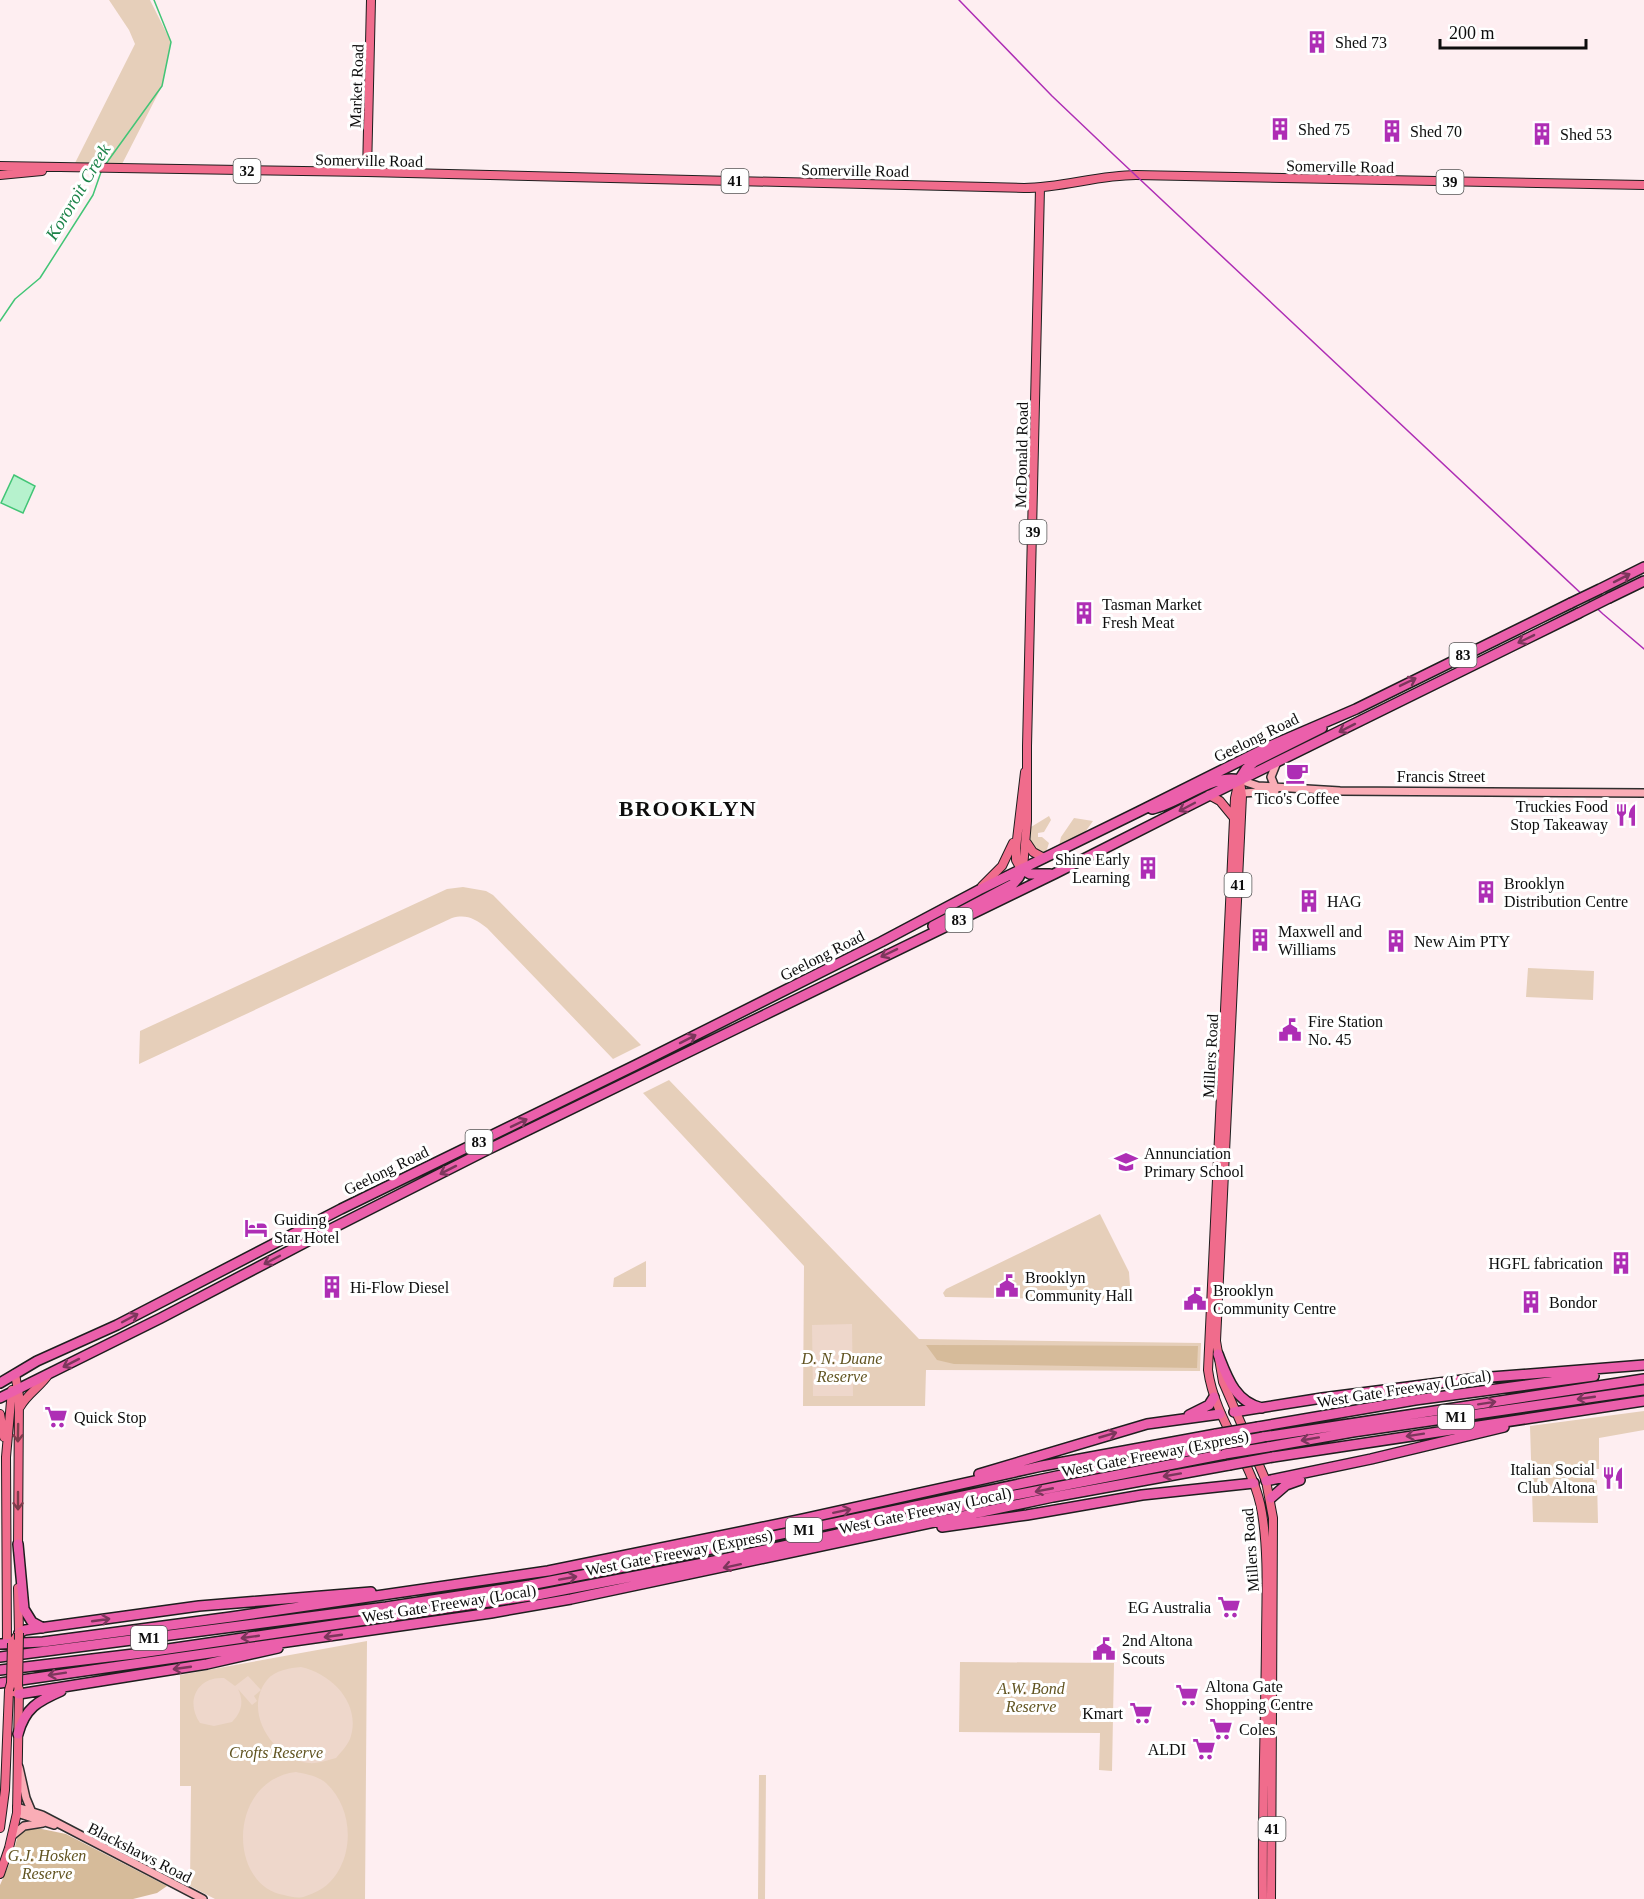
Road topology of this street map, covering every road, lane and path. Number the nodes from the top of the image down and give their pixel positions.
1 (371, 0) edge
2 (0, 166) edge
3 (64, 167) junction
4 (367, 172) junction
5 (0, 176) edge
6 (1644, 185) edge
7 (1040, 188) junction
8 (1644, 567) edge
9 (1644, 581) edge
10 (1356, 709) junction
11 (1027, 759) junction
12 (1277, 762) junction
13 (1240, 780) junction
14 (1275, 787) junction
15 (1287, 789) junction
16 (1242, 793) junction
17 (1644, 793) edge
18 (1209, 795) junction
19 (1138, 812) junction
20 (1018, 820) junction
21 (1027, 820) junction
22 (1238, 820) junction
23 (1016, 836) junction
24 (1026, 839) junction
25 (1044, 858) junction
26 (1022, 869) junction
27 (1056, 873) junction
28 (979, 890) junction
29 (916, 940) junction
30 (856, 954) junction
31 (863, 966) junction
32 (338, 1211) junction
33 (345, 1222) junction
34 (1218, 1354) junction
35 (1644, 1366) edge
36 (15, 1374) junction
37 (48, 1375) junction
38 (1644, 1379) edge
39 (0, 1383) edge
40 (1644, 1390) edge
41 (15, 1391) junction
42 (1214, 1397) junction
43 (0, 1398) edge
44 (1644, 1401) edge
45 (19, 1409) junction
46 (1264, 1409) junction
47 (1234, 1412) junction
48 (0, 1414) edge
49 (1220, 1414) junction
50 (1556, 1414) junction
51 (1181, 1419) junction
52 (1266, 1442) junction
53 (6, 1457) junction
54 (18, 1457) junction
55 (1371, 1459) junction
56 (1266, 1481) junction
57 (1254, 1483) junction
58 (912, 1495) junction
59 (1270, 1498) junction
60 (6, 1544) junction
61 (18, 1544) junction
62 (789, 1554) junction
63 (516, 1576) junction
64 (43, 1628) junction
65 (1270, 1628) junction
66 (19, 1633) junction
67 (312, 1639) junction
68 (5, 1645) edge
69 (0, 1657) edge
70 (0, 1672) edge
71 (89, 1682) junction
72 (0, 1683) edge
73 (9, 1690) junction
74 (19, 1690) junction
75 (18, 1734) junction
76 (18, 1765) junction
77 (4, 1806) junction
78 (17, 1810) junction
79 (31, 1810) junction
80 (45, 1822) junction
81 (0, 1828) edge
82 (66, 1828) junction
83 (13, 1834) junction
84 (0, 1874) edge
85 (203, 1899) edge
86 (1263, 1899) edge
87 (1271, 1899) edge

1 - 4 main road, Market Road
2 - 3 main road, Somerville Road / 32
3 - 4 main road, Somerville Road / 32
3 - 5 main road, Somerville Road / 32
4 - 7 main road, Somerville Road / 41
6 - 7 main road, Somerville Road / 39
7 - 11 main road, McDonald Road / 39
10 -> 8 highway, Geelong Road / 83, bridge
9 -> 12 highway, Geelong Road / 83, bridge
10 - 13 highway
10 - 19 highway, Geelong Road / 83
11 - 20 main road, McDonald Road / 39
11 - 21 main road, McDonald Road / 39
12 - 13 highway, Geelong Road / 83
12 - 14 main road
13 - 14 main road
13 - 16 main road, Millers Road / 41
13 - 18 highway, Geelong Road / 83
13 - 19 highway
13 - 22 main road, Millers Road
14 - 15 main road
15 - 16 main road
15 - 17 main road, Francis Street
16 - 22 main road, Millers Road / 41
18 - 22 main road
18 -> 27 highway, Geelong Road
19 - 25 highway, Geelong Road
20 - 21 main road
20 - 23 main road, McDonald Road / 39
21 - 24 main road, McDonald Road / 39
22 - 34 main road, Millers Road / 41
22 - 42 main road, Millers Road / 41
23 - 26 main road, McDonald Road / 39
23 - 28 main road, 39
24 - 25 main road
24 - 26 main road, McDonald Road / 39
25 - 26 highway, Geelong Road / 83
26 - 27 highway
26 - 28 highway, Geelong Road / 83
26 - 29 highway
27 - 29 highway, Geelong Road / 83
28 - 30 highway, Geelong Road / 83
29 -> 31 highway, Geelong Road / 83
30 - 31 highway
32 -> 30 highway, Geelong Road / 83
31 -> 33 highway, Geelong Road / 83
32 - 33 highway
36 -> 32 highway, Geelong Road / 83
33 -> 37 highway, Geelong Road / 83
34 - 46 highway
34 - 47 main road, Millers Road / 41
35 - 46 highway
35 - 58 highway, West Gate Freeway (Local) / M1, bridge
36 - 39 highway, 83
36 - 41 main road
37 - 41 highway, Geelong Road / 83
37 - 45 main road
52 -> 38 highway, West Gate Freeway (Express) / M1
40 -> 52 highway, West Gate Freeway (Express) / M1
41 - 43 highway, 83
41 - 45 main road
41 - 53 main road
42 - 49 main road, Millers Road / 41
42 - 51 highway
44 - 50 highway, West Gate Freeway (Local) / M1
45 -> 54 main road
46 - 47 highway
47 - 49 main road
47 - 56 main road, Millers Road / 41
48 - 53 main road
49 - 51 highway
49 - 57 main road, Millers Road / 41
50 - 55 highway
50 -> 62 highway, West Gate Freeway (Local) / M1, bridge
58 -> 51 highway
69 -> 52 highway, West Gate Freeway (Express) / M1, bridge
52 -> 70 highway, West Gate Freeway (Express) / M1, bridge
53 - 54 main road
53 - 60 main road
54 -> 61 main road
55 - 56 highway
55 - 59 highway
56 - 57 main road
56 - 59 main road, Millers Road / 41
57 - 62 highway
57 - 65 main road, Millers Road / 41
63 -> 58 highway, West Gate Freeway (Local) / M1
59 - 65 main road, Millers Road / 41
60 - 61 main road
60 - 68 main road
61 - 64 highway
61 - 66 main road
62 -> 67 highway, West Gate Freeway (Local) / M1
64 -> 63 highway
63 - 68 highway, West Gate Freeway (Local) / M1
64 - 66 highway
65 - 86 main road, Millers Road / 41
65 - 87 main road, Millers Road / 41
66 - 68 main road
66 - 74 main road, bridge
67 -> 71 highway
67 -> 72 highway, West Gate Freeway (Local) / M1
68 - 73 main road, bridge
71 - 74 highway
71 - 75 highway
73 - 74 main road
73 - 77 main road
74 - 75 main road
75 - 76 main road
76 - 78 main road
76 - 79 main road
77 - 78 main road
77 - 81 main road
78 - 79 main road, Blackshaws Road
78 - 80 main road, Blackshaws Road
78 - 83 main road
79 - 82 main road, Blackshaws Road
80 - 82 main road, Blackshaws Road
80 - 83 main road
82 - 85 main road, Blackshaws Road
83 - 84 main road

